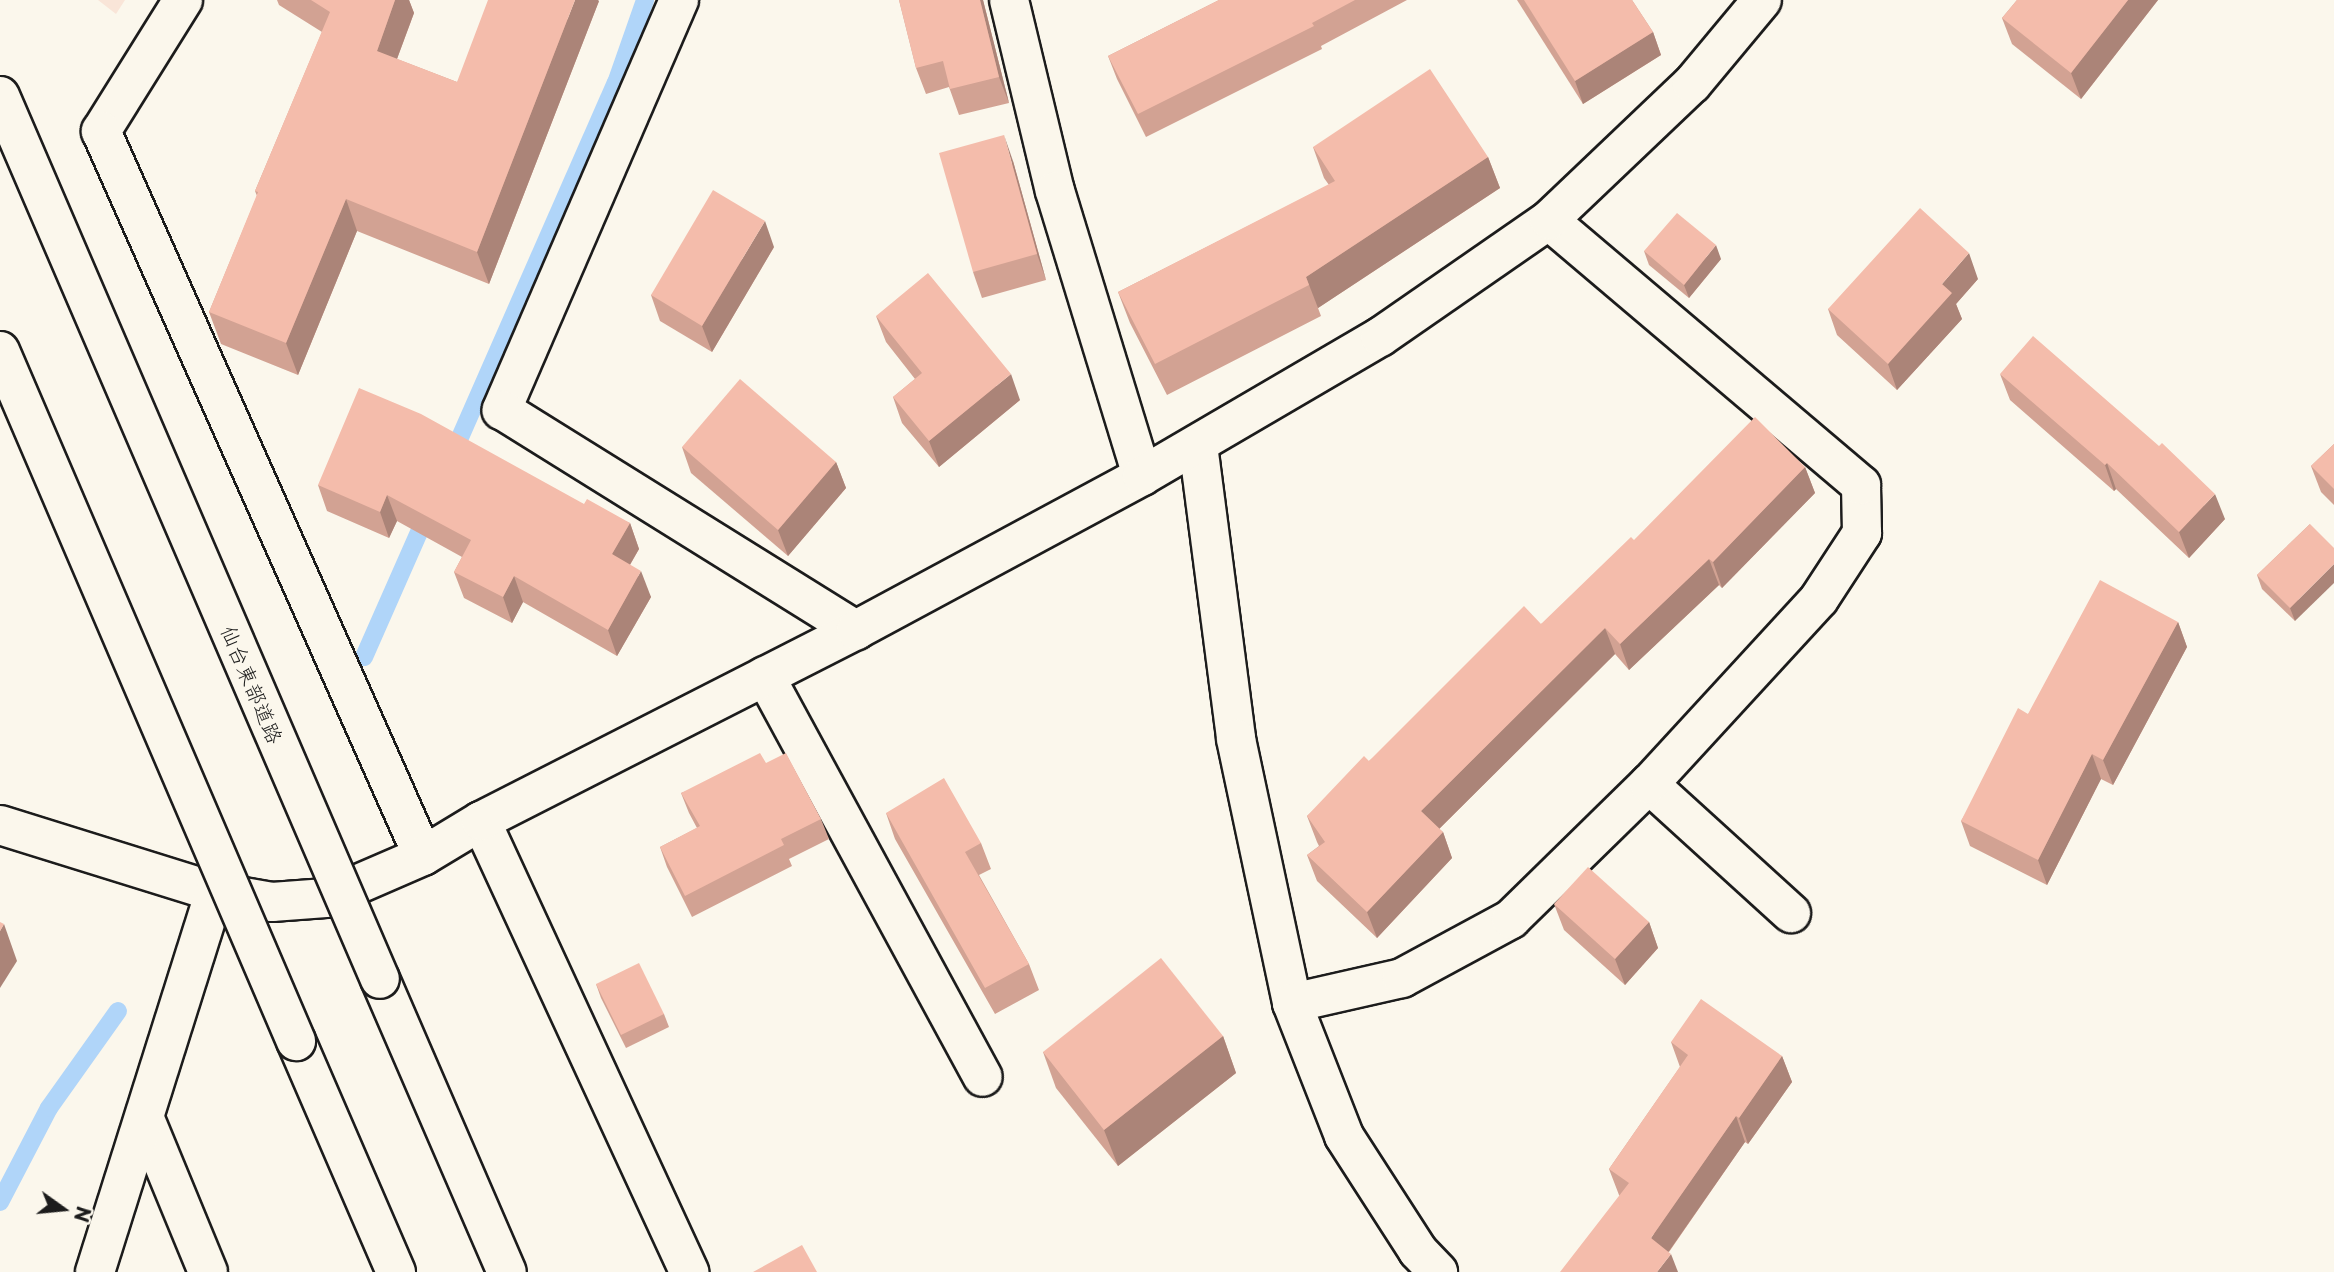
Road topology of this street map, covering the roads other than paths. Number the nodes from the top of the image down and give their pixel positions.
1 (183, 0) edge
2 (679, 0) edge
3 (1009, 0) edge
4 (1762, 0) edge
5 (0, 96) edge
6 (1549, 220) junction
7 (0, 351) edge
8 (1198, 445) junction
9 (1142, 476) junction
10 (856, 630) junction
11 (765, 676) junction
12 (1649, 784) junction
13 (481, 821) junction
14 (0, 825) edge
15 (423, 856) junction
16 (215, 892) junction
17 (1791, 913) dead end
18 (1292, 1003) junction
19 (983, 1077) dead end
20 (145, 1119) junction
21 (95, 1272) edge
22 (208, 1272) edge
23 (396, 1272) edge
24 (507, 1272) edge
25 (690, 1272) edge
26 (1438, 1272) edge

1 - 15 main road
2 - 10 main road
3 - 9 main road
4 - 6 main road
5 - 24 main road, 仙台東部道路, bridge
6 - 8 main road
6 - 12 main road
7 - 23 main road, bridge
8 - 9 main road
8 - 18 main road
9 - 10 main road
10 - 11 main road
11 - 13 main road
11 - 19 main road
12 - 17 main road
12 - 18 main road
13 - 15 main road
13 - 25 main road
14 - 16 main road
15 - 16 main road
16 - 20 main road
18 - 26 main road
20 - 21 main road
20 - 22 main road

